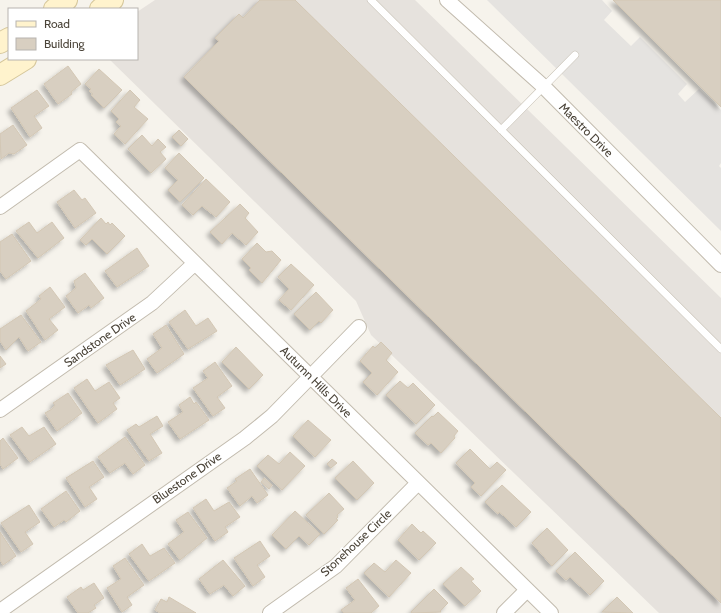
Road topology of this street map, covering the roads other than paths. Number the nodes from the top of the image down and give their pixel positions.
1 (67, 0) edge
2 (112, 0) edge
3 (371, 0) edge
4 (447, 0) edge
5 (55, 8) edge
6 (101, 8) edge
7 (575, 55) dead end
8 (24, 60) edge
9 (0, 75) edge
10 (543, 86) junction
11 (502, 130) junction
12 (0, 207) edge
13 (195, 263) junction
14 (721, 265) edge
15 (359, 327) dead end
16 (721, 349) edge
17 (311, 377) junction
18 (0, 410) edge
19 (418, 483) junction
20 (527, 590) junction
21 (0, 611) edge
22 (270, 613) edge
23 (504, 613) edge
24 (551, 613) edge

1 - 5 main road
2 - 6 main road
3 - 11 lane
4 - 10 street, Maestro Drive
7 - 10 lane
8 - 9 main road
10 - 11 lane
10 - 14 street, Maestro Drive
11 - 16 lane
12 - 13 street, Autumn Hills Drive
13 - 17 street, Autumn Hills Drive
13 - 18 street, Sandstone Drive
15 - 17 street, Bluestone Drive
17 - 19 street, Autumn Hills Drive
17 - 21 street, Bluestone Drive
19 - 20 street, Autumn Hills Drive
19 - 22 street, Stonehouse Circle
20 - 23 street
20 - 24 street, Autumn Hills Drive

